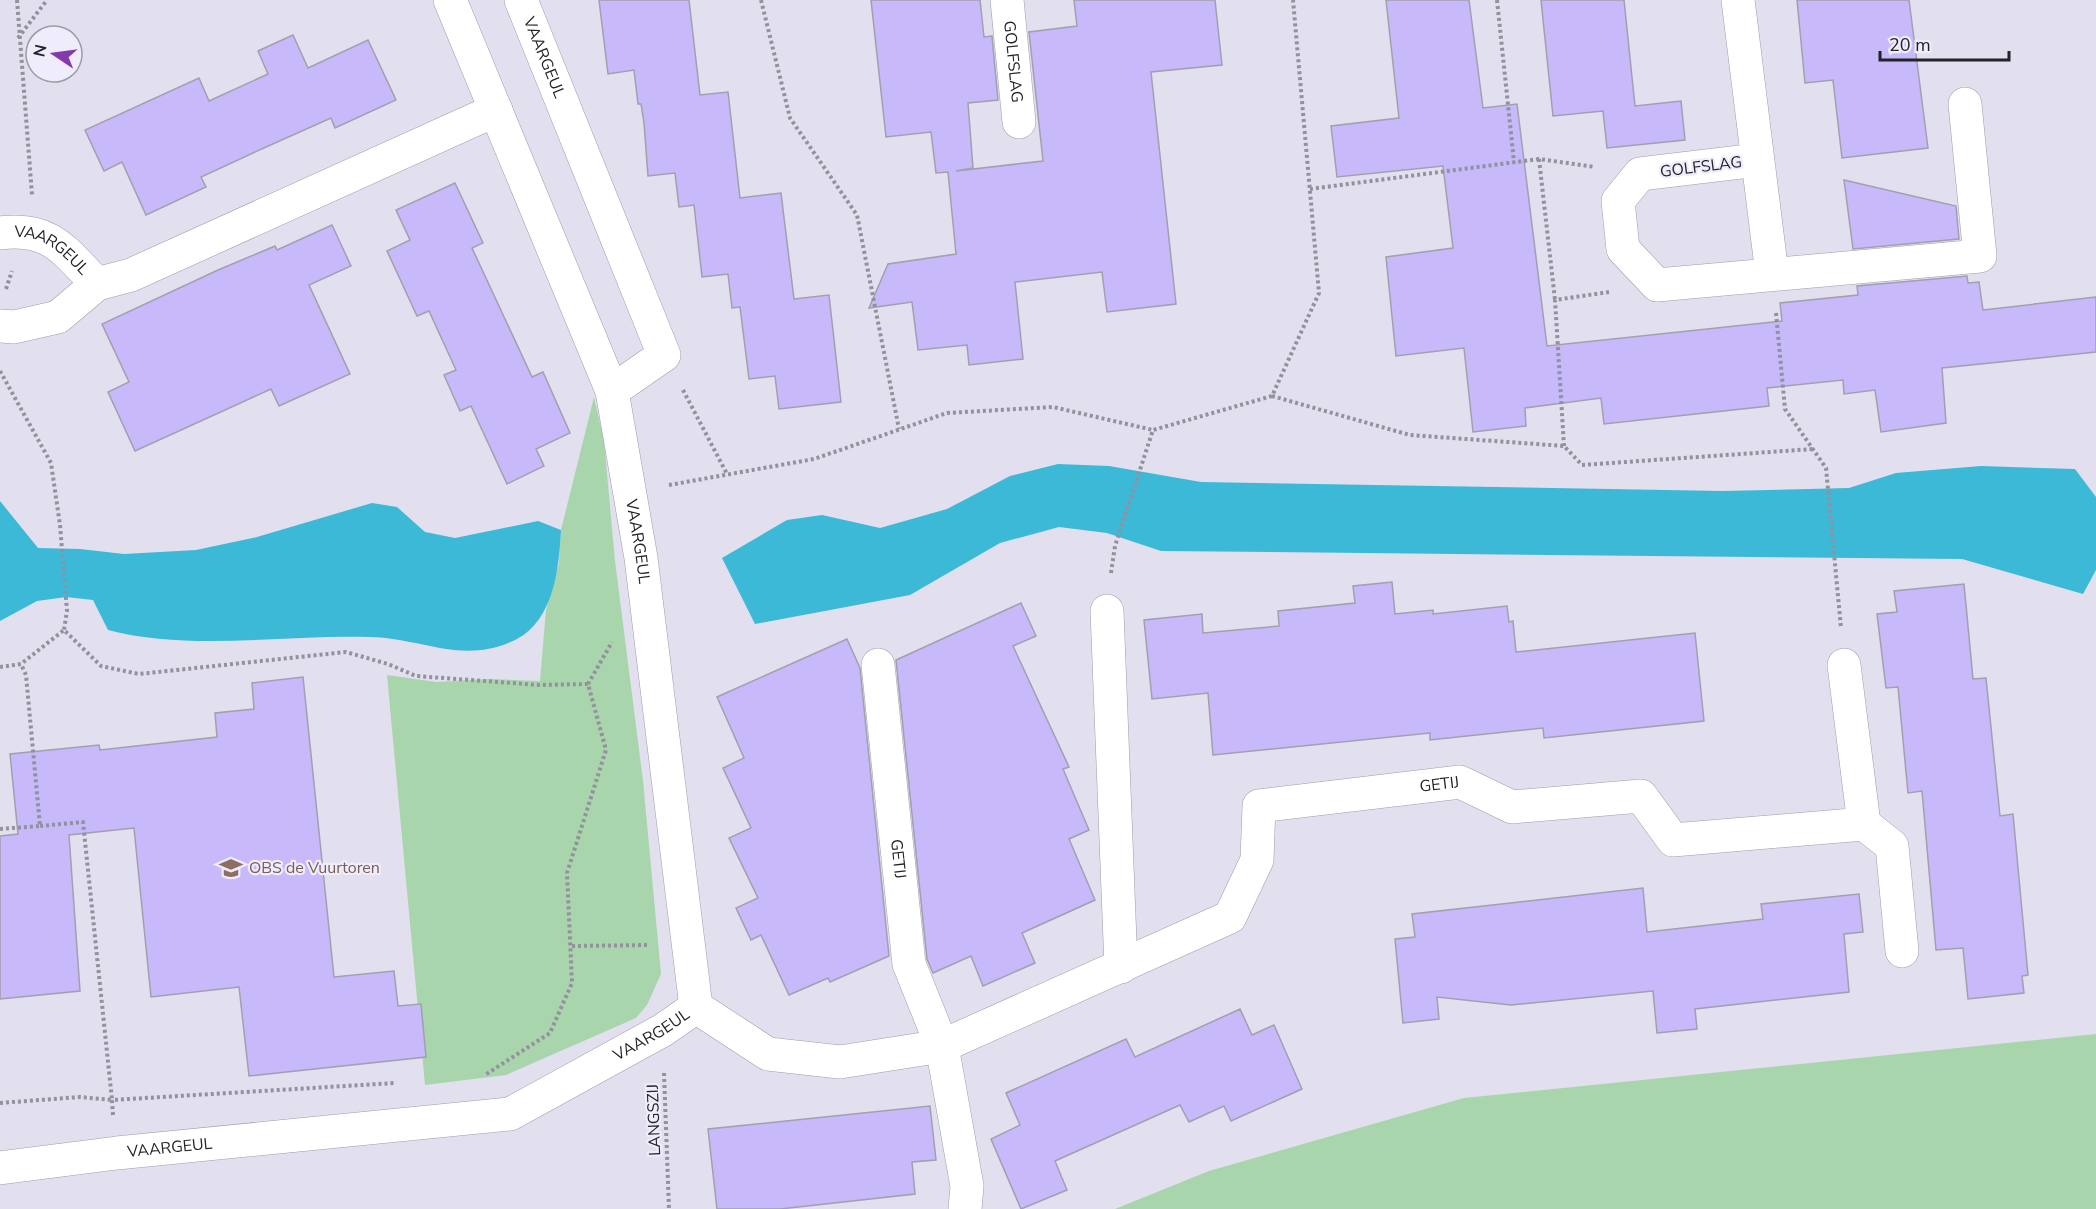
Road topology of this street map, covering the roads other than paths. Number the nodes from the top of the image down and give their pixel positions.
1 (450, 0) edge
2 (521, 0) edge
3 (1006, 0) edge
4 (1738, 0) edge
5 (1965, 104) dead end
6 (496, 110) junction
7 (1019, 122) dead end
8 (1757, 160) junction
9 (0, 233) edge
10 (1772, 274) junction
11 (97, 284) junction
12 (1, 326) edge
13 (612, 391) junction
14 (1107, 611) dead end
15 (1844, 664) road end
16 (878, 665) dead end
17 (1864, 824) junction
18 (1902, 951) dead end
19 (1121, 967) junction
20 (696, 1007) junction
21 (942, 1046) junction
22 (0, 1168) edge
23 (964, 1209) edge

1 - 6 street, VAARGEUL
2 - 13 street, VAARGEUL
3 - 7 street, GOLFSLAG
4 - 8 street, GOLFSLAG
5 - 10 street
6 - 11 street, VAARGEUL
6 - 13 street, VAARGEUL
8 - 10 street, GOLFSLAG
8 - 10 street, GOLFSLAG
9 - 11 street, VAARGEUL
11 - 12 street, VAARGEUL
13 - 20 street, VAARGEUL
14 - 19 street
15 - 17 street
16 - 21 street, GETIJ
17 - 18 street
17 - 19 street, GETIJ
19 - 21 street, GETIJ
20 - 21 street, GETIJ
20 - 22 street, VAARGEUL
21 - 23 street, GETIJ

